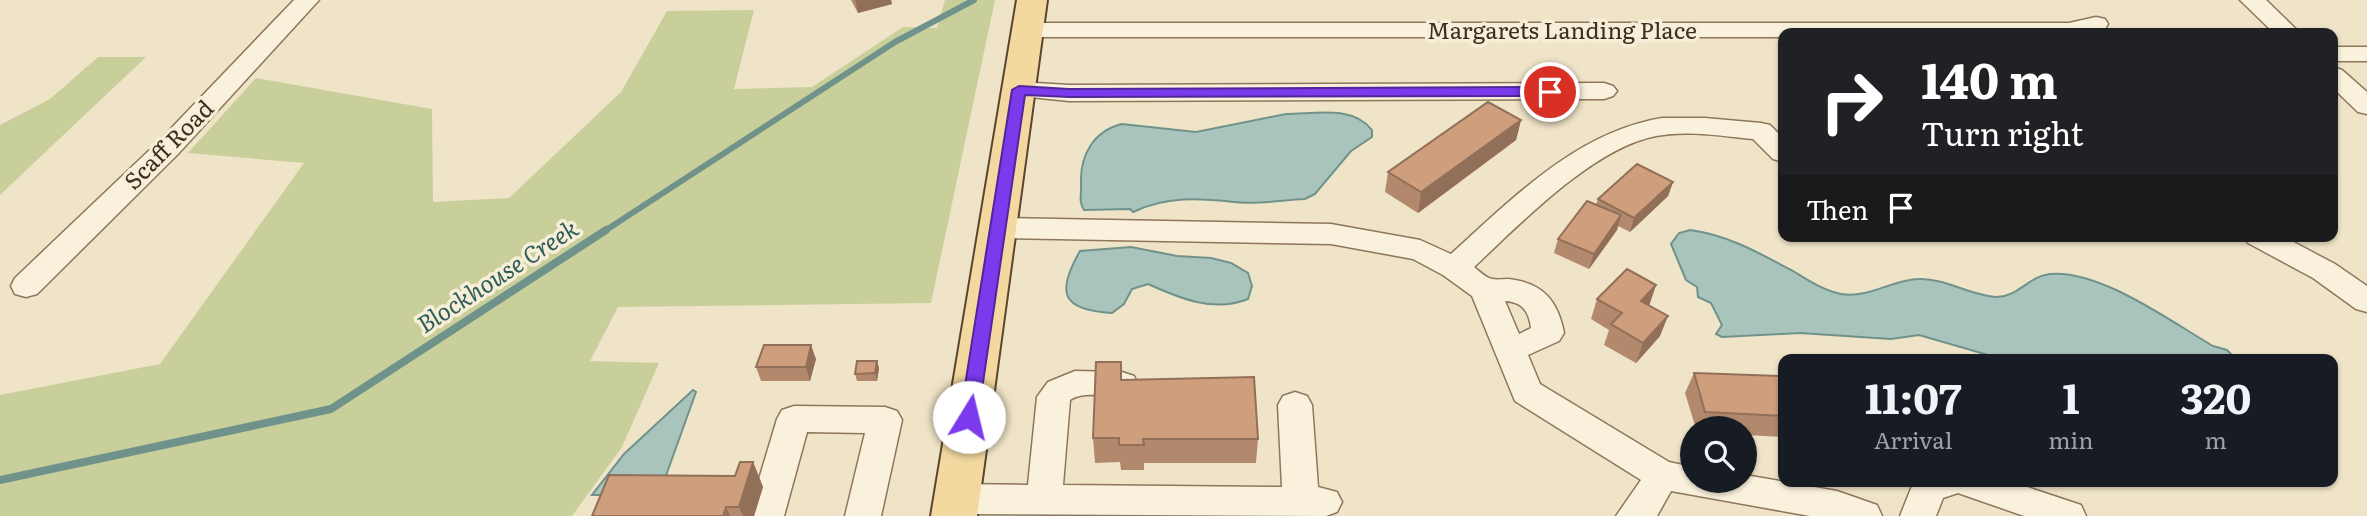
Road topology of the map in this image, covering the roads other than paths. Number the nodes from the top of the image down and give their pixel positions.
1 (307, 0) edge
2 (2252, 0) edge
3 (1030, 15) edge
4 (2096, 24) dead end
5 (1930, 28) edge
6 (2078, 28) edge
7 (2283, 28) edge
8 (2338, 54) edge
9 (2367, 54) edge
10 (2338, 80) edge
11 (1019, 90) junction
12 (1604, 91) dead end
13 (2367, 106) edge
14 (1772, 131) edge
15 (998, 228) junction
16 (2269, 242) edge
17 (1454, 268) junction
18 (26, 286) dead end
19 (1485, 290) junction
20 (2367, 301) edge
21 (1509, 348) junction
22 (1122, 385) edge
23 (1295, 405) dead end
24 (1680, 478) edge
25 (1680, 480) edge
26 (1929, 487) edge
27 (1983, 487) edge
28 (1757, 492) edge
29 (1044, 499) junction
30 (955, 507) edge
31 (766, 516) edge
32 (863, 516) edge
33 (1634, 516) edge
34 (1864, 516) edge
35 (1918, 516) edge
36 (2068, 516) edge

1 - 18 street, Scaff Road
2 - 7 street
3 - 5 street, Margarets Landing Place
3 - 11 main road
4 - 6 street, Margarets Landing Place
8 - 9 street
10 - 13 street
11 - 12 street
11 - 15 main road
14 - 17 street
15 - 17 street
15 - 30 main road
16 - 20 street
17 - 19 street
19 - 21 street
19 - 21 street
21 - 24 street
22 - 29 street
23 - 29 street
25 - 33 street
26 - 35 street
27 - 36 street
28 - 34 street
29 - 30 street
31 - 32 street

